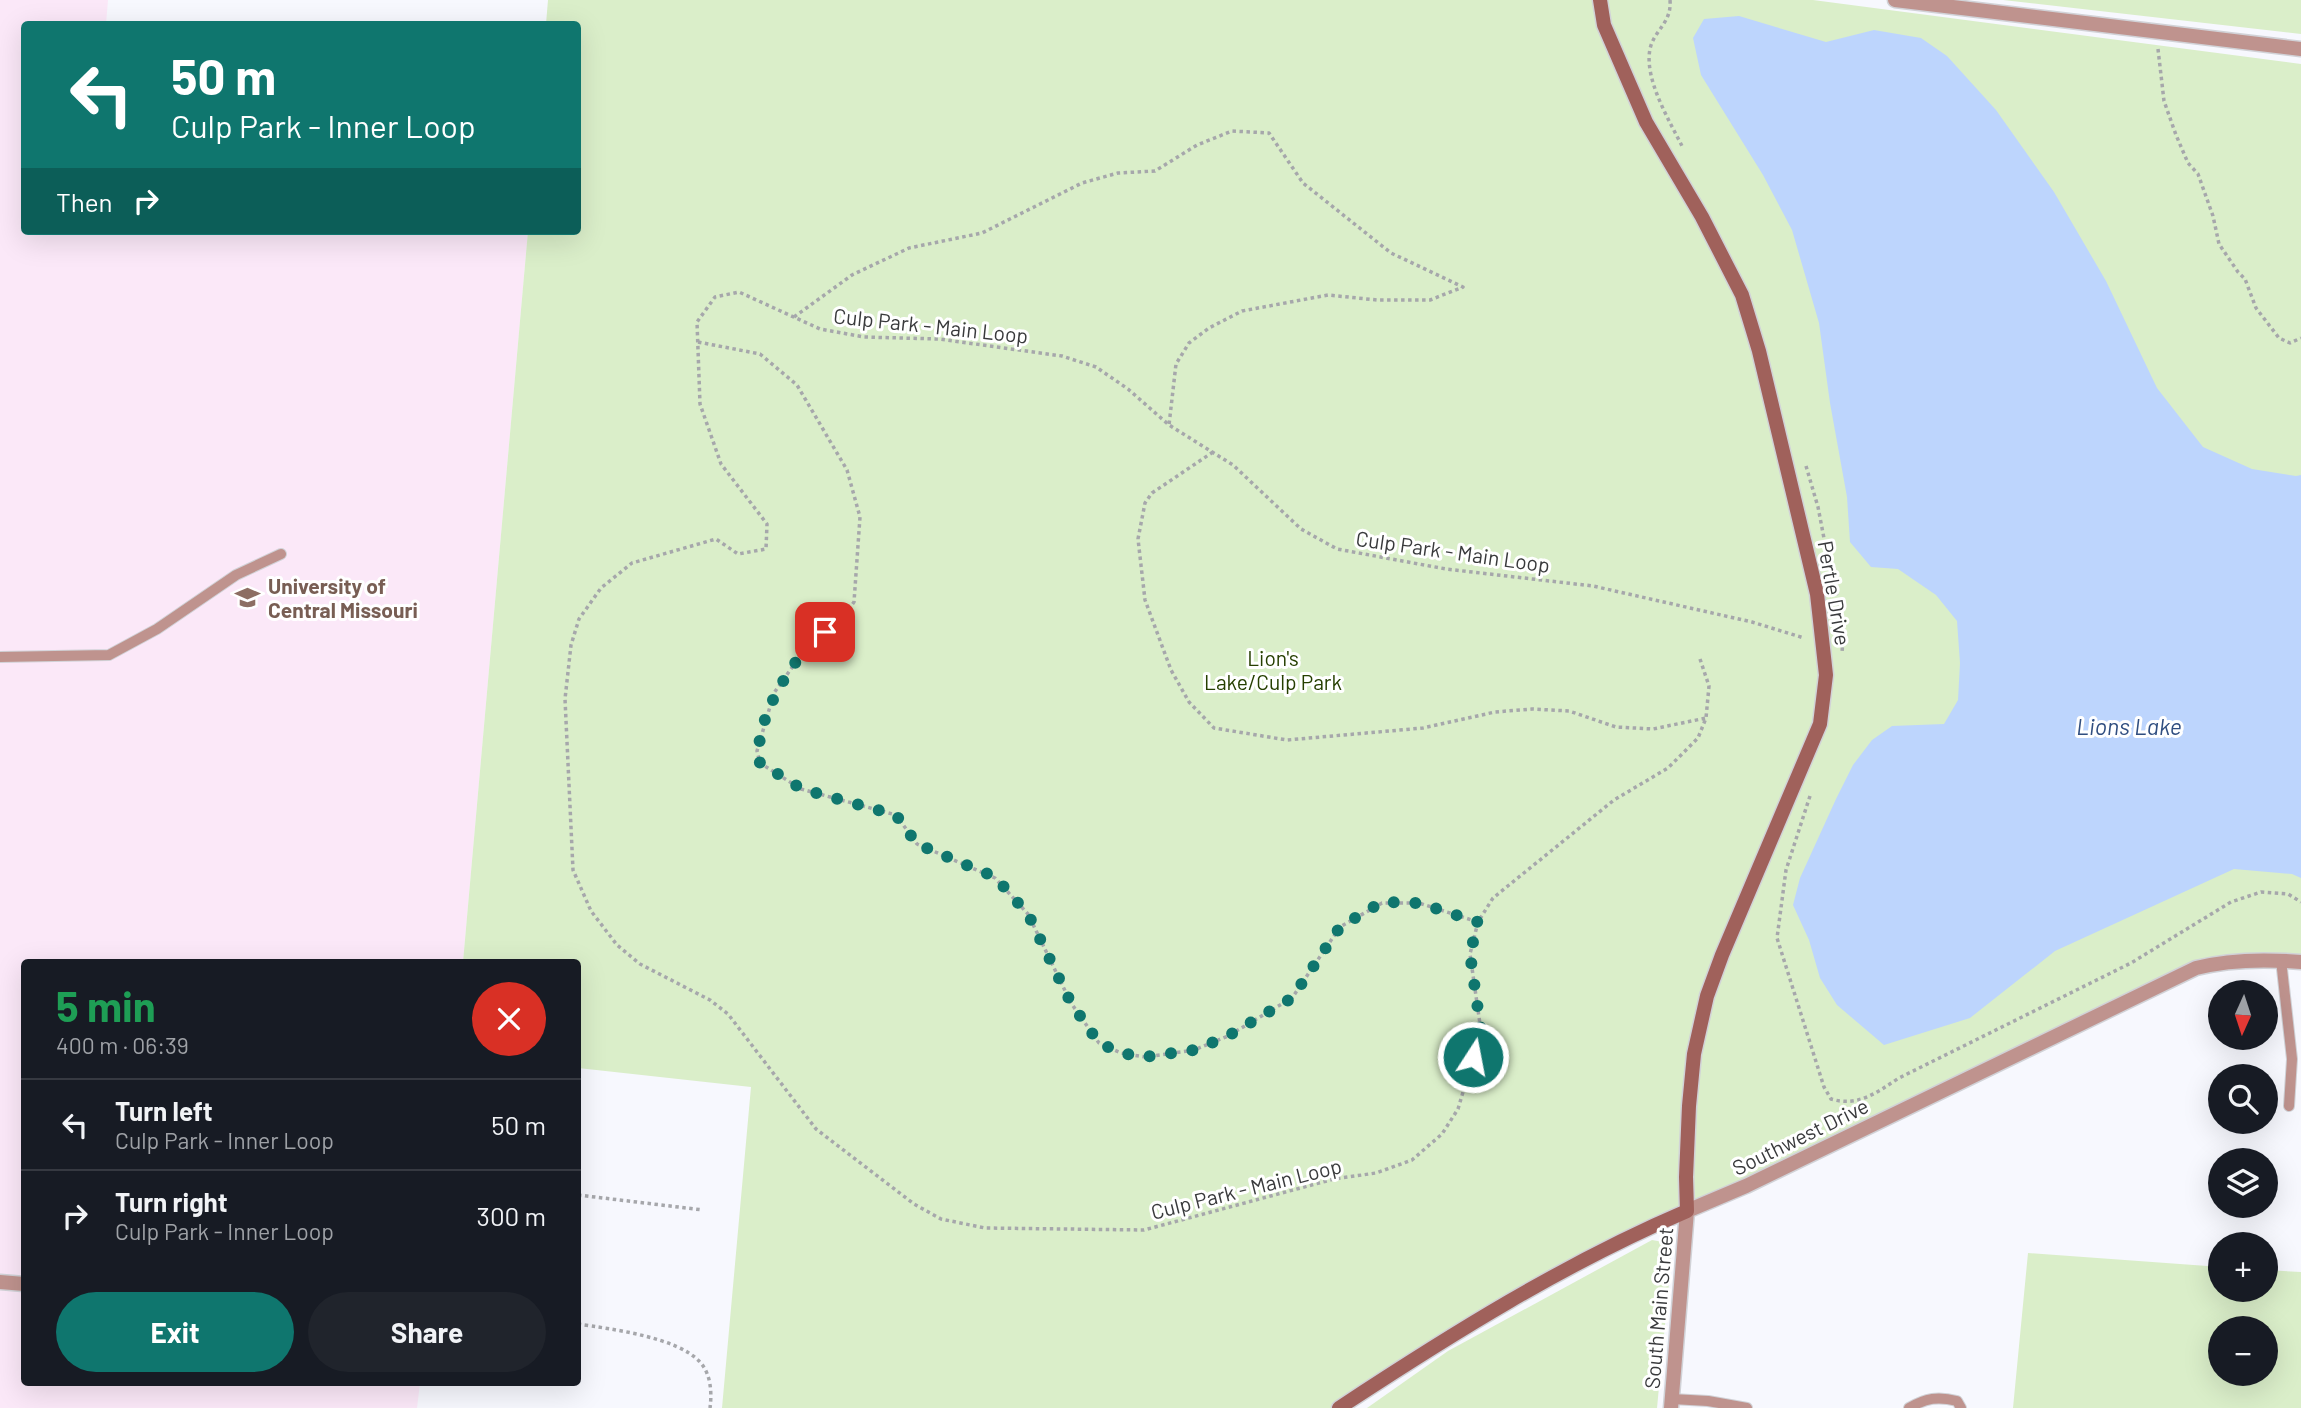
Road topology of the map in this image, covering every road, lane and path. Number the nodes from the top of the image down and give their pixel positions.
1 (1601, 0) edge
2 (1895, 0) edge
3 (2156, 32) junction
4 (2301, 48) edge
5 (794, 317) junction
6 (2301, 338) edge
7 (698, 342) junction
8 (1169, 425) junction
9 (1213, 452) junction
10 (281, 554) dead end
11 (1823, 643) junction
12 (0, 657) edge
13 (1700, 659) dead end
14 (1706, 718) junction
15 (1812, 788) dead end
16 (2301, 902) edge
17 (1478, 922) junction
18 (2281, 960) junction
19 (2301, 962) edge
20 (2289, 1106) dead end
21 (581, 1195) edge
22 (703, 1210) dead end
23 (1687, 1210) junction
24 (0, 1282) edge
25 (21, 1284) edge
26 (581, 1325) edge
27 (1671, 1403) edge
28 (710, 1408) edge
29 (1339, 1408) edge
30 (1747, 1408) edge
31 (1909, 1408) edge
32 (1961, 1408) edge

1 - 11 street, Pertle Drive
2 - 3 street
3 - 4 street
3 - 6 path
5 - 7 path, Culp Park - Main Loop
5 - 8 path, Culp Park - Main Loop
5 - 8 path
7 - 17 path
7 - 17 path, Culp Park - Main Loop
8 - 9 path, Culp Park - Main Loop
9 - 11 path, Culp Park - Main Loop
9 - 14 path
10 - 12 lane
11 - 23 street, Pertle Drive
13 - 14 path, Culp Park - Main Loop
14 - 17 path, Culp Park - Main Loop
15 - 16 path
18 - 19 street, Southwest Drive
18 - 20 lane
18 - 23 street, Southwest Drive
21 - 22 path
23 - 27 street, South Main Street
23 - 29 street, Southwest Drive
24 - 25 street
26 - 28 path
27 - 30 lane
31 - 32 lane

